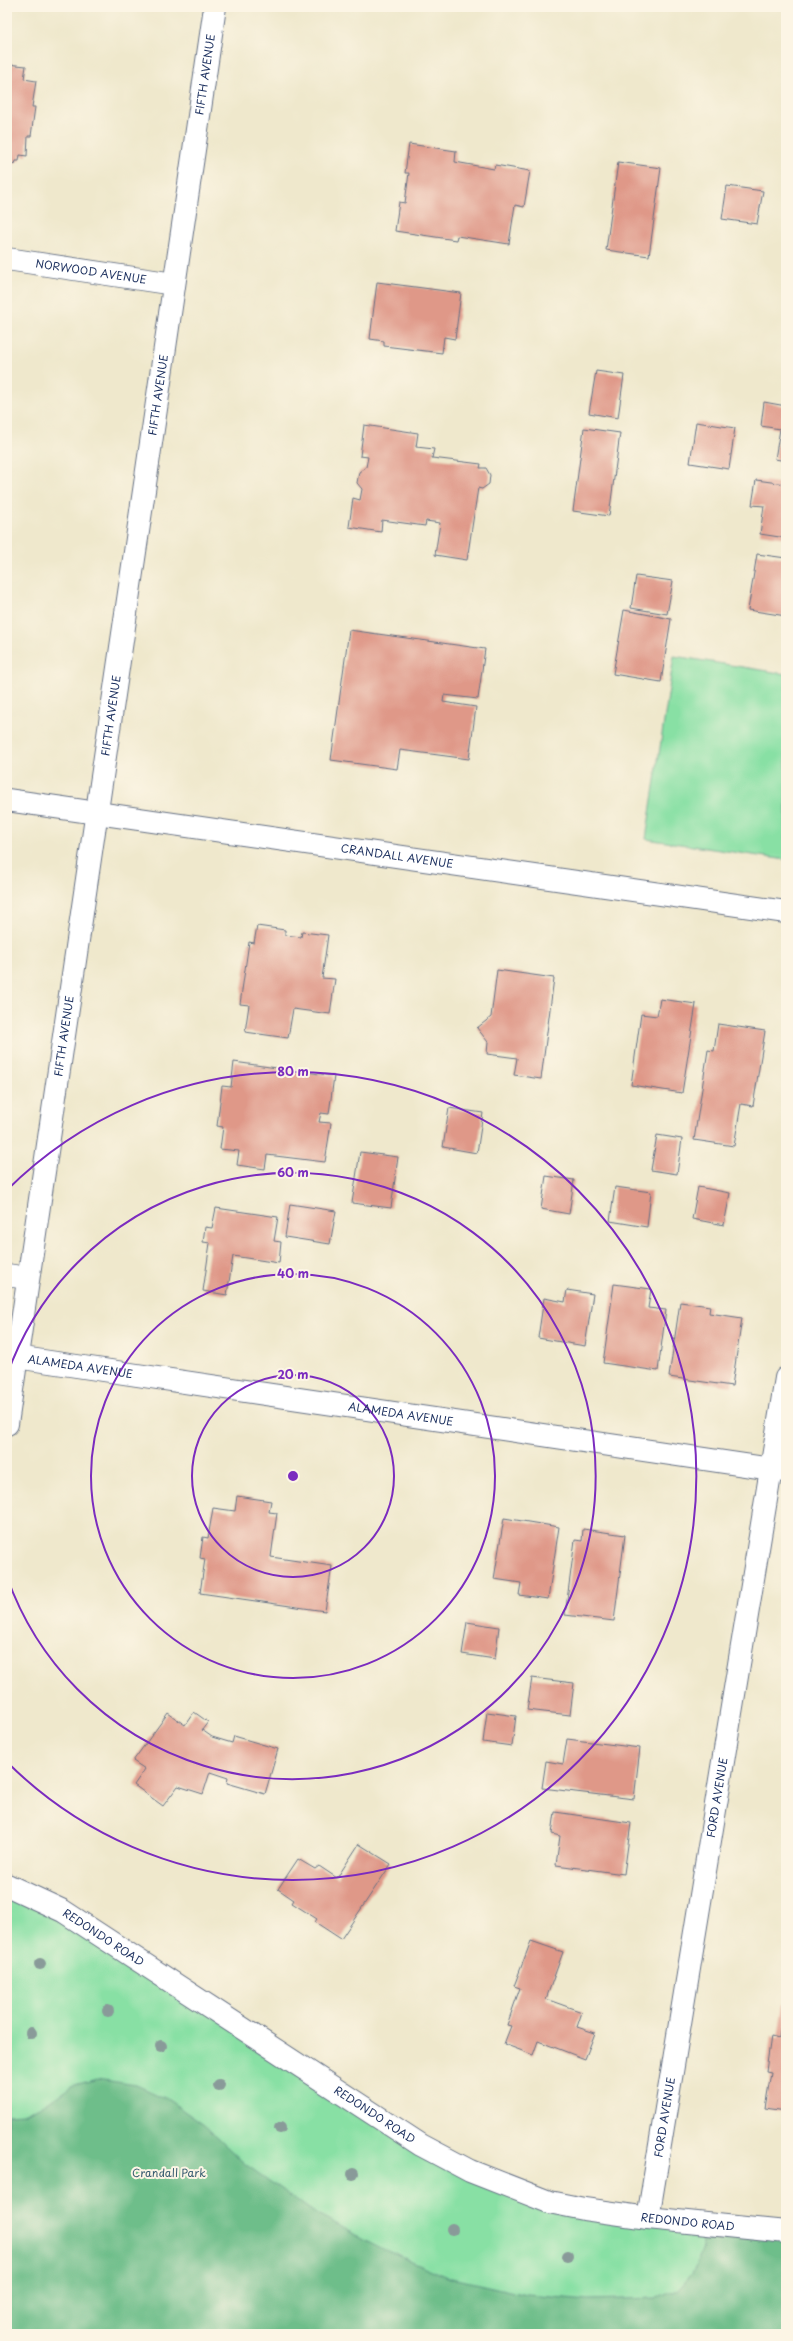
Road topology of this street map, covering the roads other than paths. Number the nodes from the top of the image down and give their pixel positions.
1 (215, 7) edge
2 (7, 259) edge
3 (174, 284) junction
4 (7, 800) edge
5 (98, 813) junction
6 (786, 912) edge
7 (17, 1277) edge
8 (16, 1356) junction
9 (786, 1378) edge
10 (7, 1424) edge
11 (778, 1470) edge
12 (7, 1885) edge
13 (648, 2218) junction
14 (786, 2232) edge

1 - 3 street, FIFTH AVENUE
2 - 3 street, NORWOOD AVENUE
3 - 5 street, FIFTH AVENUE
4 - 5 street, CRANDALL AVENUE
5 - 6 street, CRANDALL AVENUE
5 - 7 street, FIFTH AVENUE
7 - 8 street, FIFTH AVENUE
8 - 10 street, FIFTH AVENUE
8 - 11 street, ALAMEDA AVENUE
9 - 11 street, FORD AVENUE
11 - 13 street, FORD AVENUE
12 - 13 street, REDONDO ROAD
13 - 14 street, REDONDO ROAD

